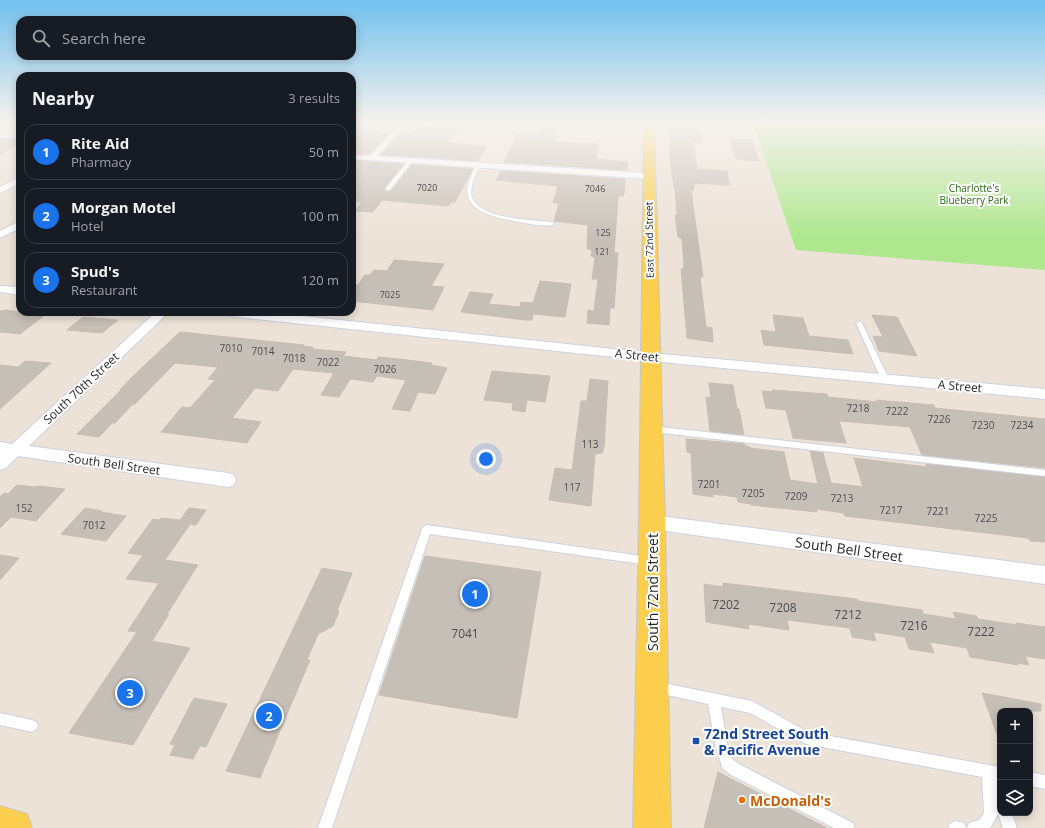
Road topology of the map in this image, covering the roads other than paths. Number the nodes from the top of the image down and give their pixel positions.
1 (411, 161) edge
2 (422, 162) edge
3 (648, 162) edge
4 (479, 165) junction
5 (648, 176) junction
6 (16, 182) edge
7 (388, 189) dead end
8 (0, 190) edge
9 (552, 224) dead end
10 (16, 226) edge
11 (0, 235) edge
12 (0, 289) edge
13 (16, 291) edge
14 (158, 316) edge
15 (267, 316) edge
16 (859, 323) dead end
17 (651, 356) junction
18 (885, 379) junction
19 (1045, 394) edge
20 (652, 429) junction
21 (8, 449) edge
22 (0, 464) edge
23 (1045, 473) edge
24 (228, 480) dead end
25 (652, 522) junction
26 (652, 562) junction
27 (1045, 575) edge
28 (652, 687) junction
29 (713, 699) junction
30 (0, 719) edge
31 (32, 726) dead end
32 (994, 773) edge
33 (1033, 780) edge
34 (1045, 782) edge
35 (997, 786) edge
36 (1007, 816) edge
37 (0, 825) edge
38 (13, 828) edge
39 (325, 828) edge
40 (652, 828) edge
41 (848, 828) edge
42 (955, 828) edge
43 (959, 828) edge
44 (974, 828) edge
45 (1010, 828) edge

1 - 7 lane
2 - 4 street
3 - 5 main road, East 72nd Street
4 - 5 street
4 - 9 lane
5 - 17 main road, East 72nd Street
6 - 8 street
10 - 11 street
12 - 13 street
14 - 21 street, South 70th Street
15 - 17 street, A Street
16 - 18 lane
17 - 18 street, A Street
17 - 20 main road, South 72nd Street
18 - 19 street, A Street
20 - 23 lane
20 - 25 main road, South 72nd Street
21 - 22 street, South 70th Street
21 - 24 street, South Bell Street
25 - 26 main road, South 72nd Street
25 - 27 street, South Bell Street
26 - 28 main road, South 72nd Street
26 - 39 lane
28 - 29 lane
28 - 40 main road, South 72nd Street
29 - 32 lane
29 - 41 lane
30 - 31 lane
32 - 35 lane
32 - 44 lane
33 - 34 lane
36 - 45 lane
37 - 38 main road
42 - 43 lane

